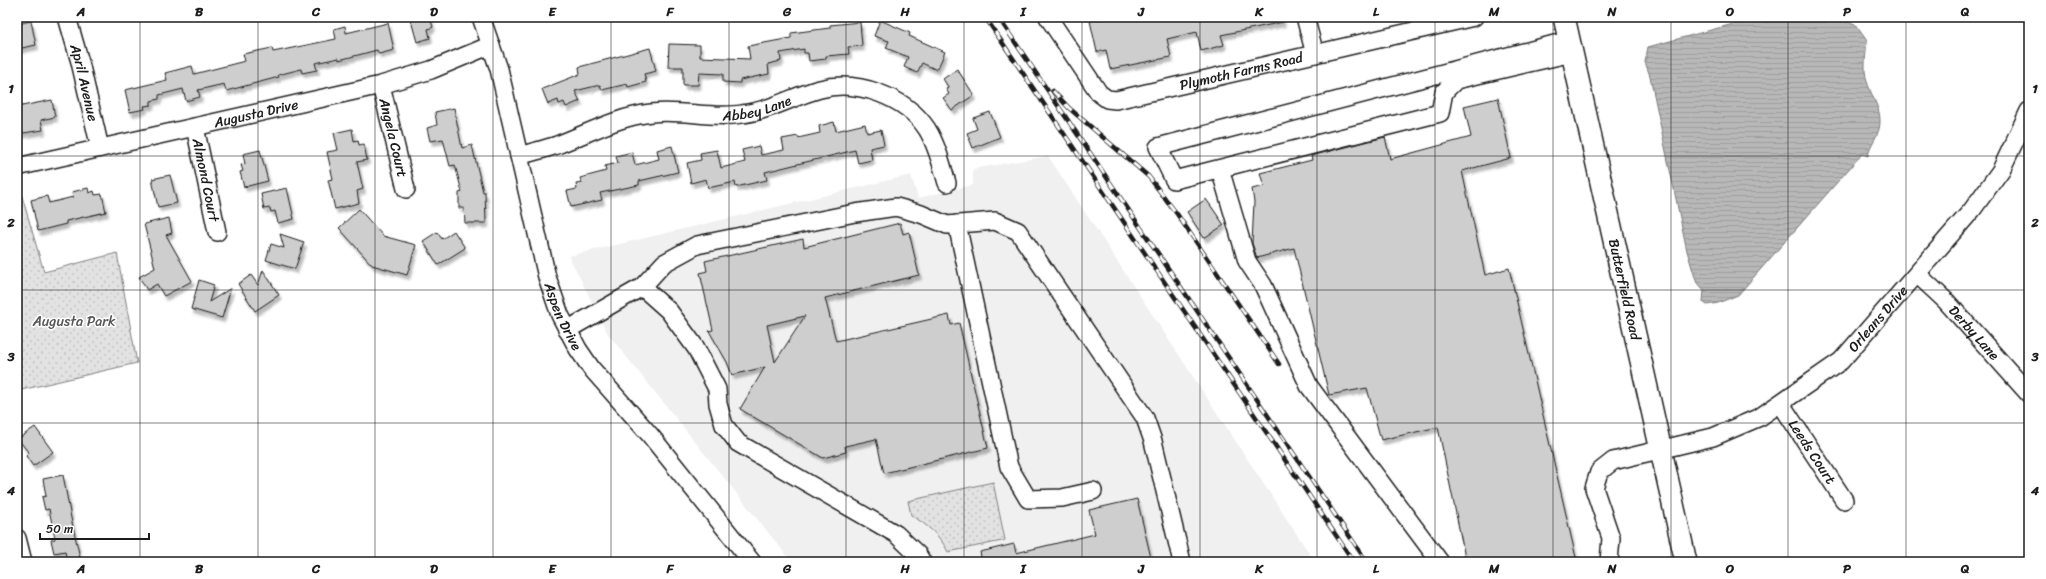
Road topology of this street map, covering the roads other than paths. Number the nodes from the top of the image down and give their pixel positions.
1 (67, 17) edge
2 (481, 17) edge
3 (1048, 17) edge
4 (1306, 17) edge
5 (1474, 17) edge
6 (1564, 17) edge
7 (1448, 20) edge
8 (491, 45) junction
9 (1571, 46) junction
10 (1315, 54) junction
11 (381, 85) junction
12 (2029, 111) edge
13 (195, 127) junction
14 (2024, 133) edge
15 (100, 148) junction
16 (519, 156) junction
17 (17, 167) edge
18 (1220, 169) junction
19 (947, 183) dead end
20 (406, 189) dead end
21 (957, 224) junction
22 (217, 232) dead end
23 (1917, 274) junction
24 (642, 287) junction
25 (568, 330) junction
26 (2029, 394) edge
27 (1781, 404) junction
28 (1661, 450) junction
29 (1093, 491) dead end
30 (1844, 500) dead end
31 (17, 538) edge
32 (23, 562) edge
33 (752, 562) edge
34 (922, 562) edge
35 (1182, 562) edge
36 (1440, 562) edge
37 (1609, 562) edge
38 (1686, 562) edge

1 - 15 street, April Avenue
2 - 8 street, Aspen Drive
3 - 10 street, Plymoth Farms Road
4 - 10 street
5 - 7 street, Plymoth Farms Road
6 - 9 main road, Butterfield Road
7 - 10 street, Plymoth Farms Road
8 - 11 street, Augusta Drive
8 - 16 street, Aspen Drive
9 - 18 street
9 - 18 street
9 - 28 main road, Butterfield Road
11 - 13 street, Augusta Drive
11 - 20 street, Angela Court
12 - 14 street, Orleans Drive
13 - 15 street, Augusta Drive
13 - 22 street, Almond Court
14 - 23 street, Orleans Drive
15 - 17 street, Augusta Drive
16 - 19 street, Abbey Lane
16 - 25 street, Aspen Drive
18 - 36 street
21 - 24 street
21 - 29 street
21 - 35 street
23 - 26 street, Derby Lane
23 - 27 street, Orleans Drive
24 - 25 street
24 - 34 street
25 - 33 street, Aspen Drive
27 - 28 street, Orleans Drive
27 - 30 street, Leeds Court
28 - 37 street, Orleans Drive
28 - 38 main road, Butterfield Road
31 - 32 street

